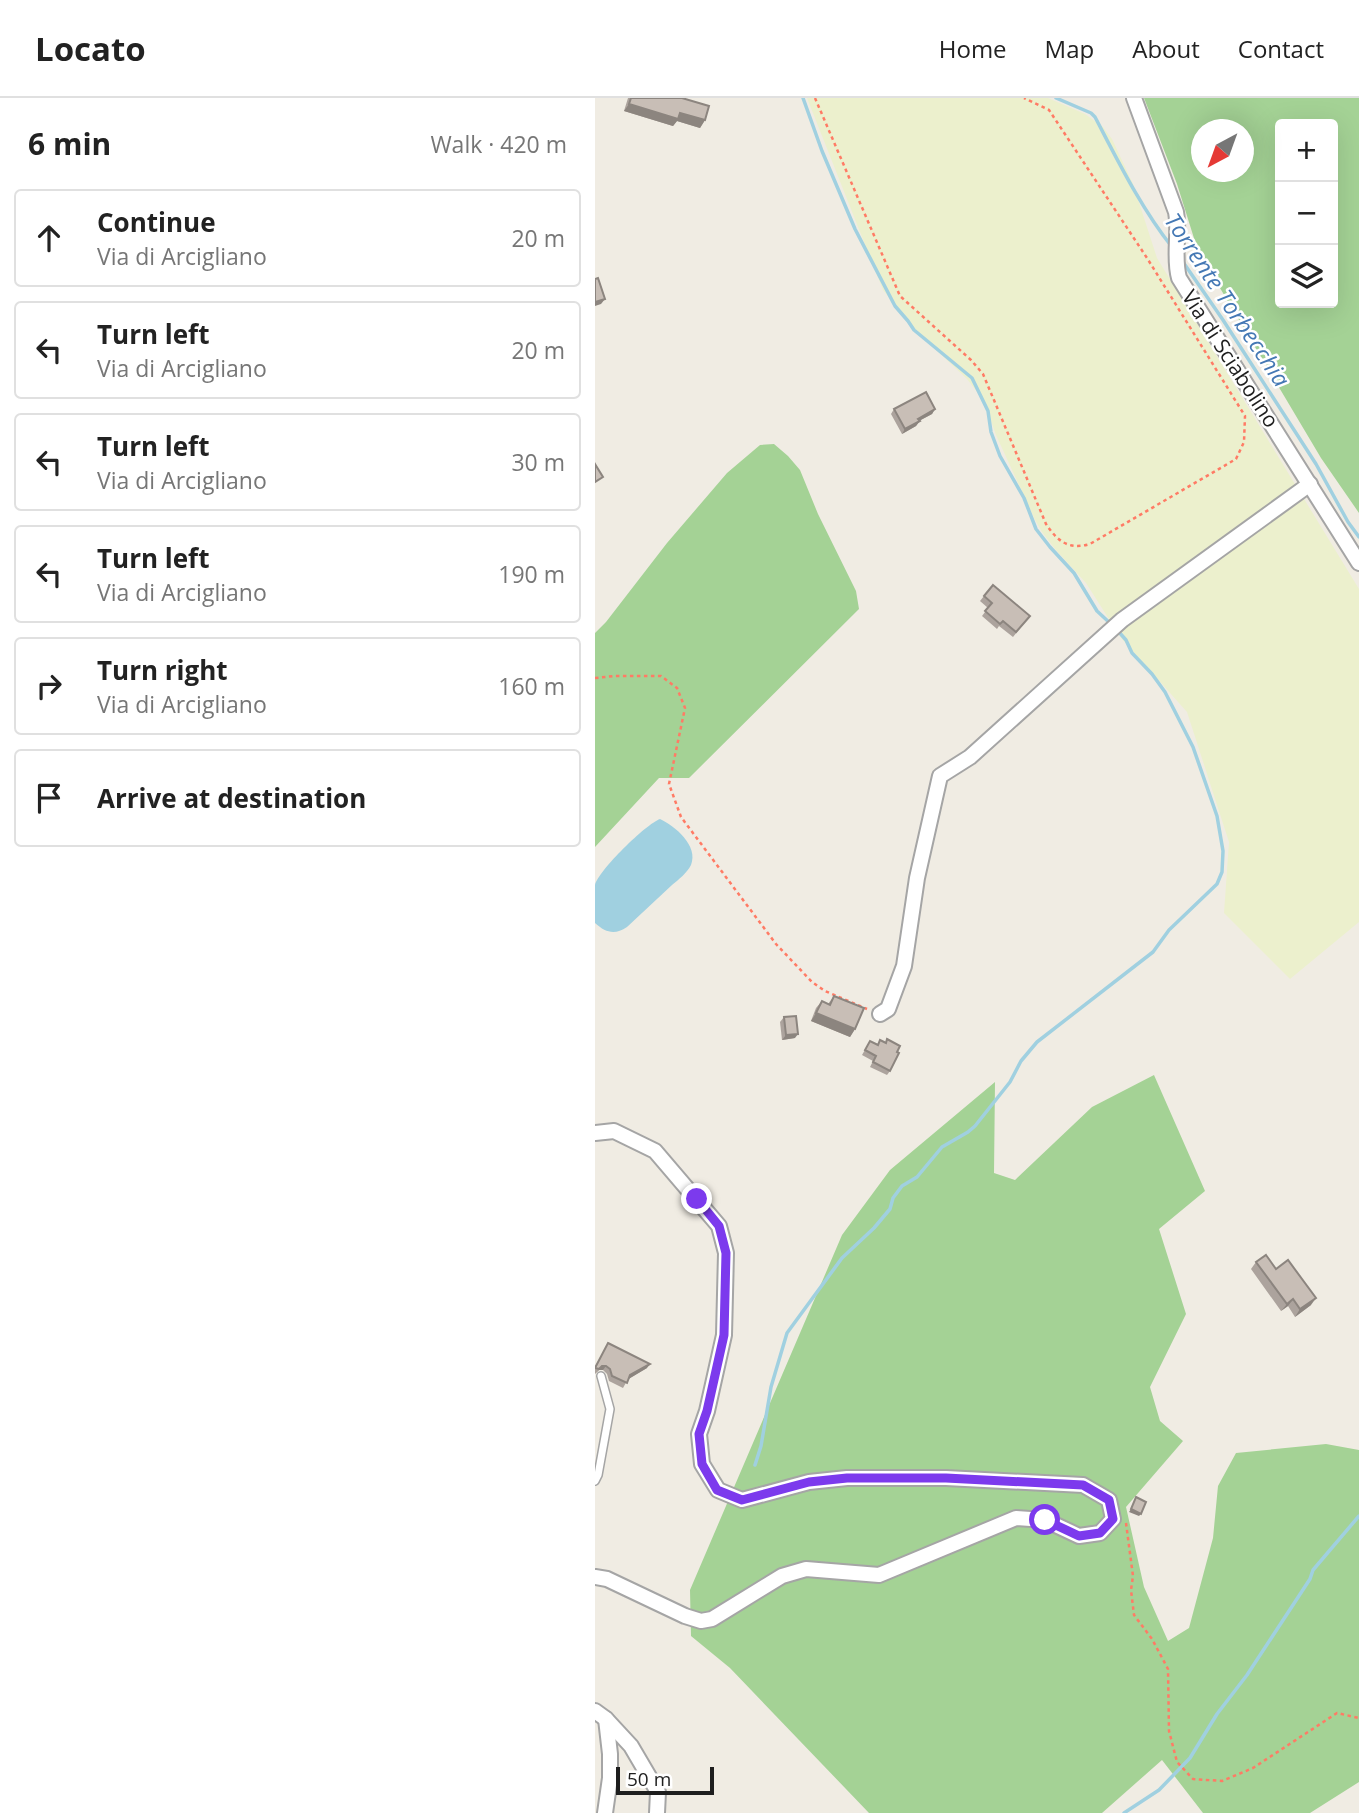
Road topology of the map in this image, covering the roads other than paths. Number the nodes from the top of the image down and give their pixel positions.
1 (1134, 98) edge
2 (1310, 484) junction
3 (1359, 563) edge
4 (880, 1014) road end
5 (595, 1133) edge
6 (601, 1376) edge
7 (595, 1481) edge
8 (595, 1577) edge
9 (601, 1715) edge
10 (605, 1813) edge
11 (657, 1813) edge

1 - 2 street, Via di Sciabolino
2 - 3 street, Via di Sciabolino
2 - 4 street
5 - 8 street
6 - 7 lane
9 - 10 street
9 - 11 street

